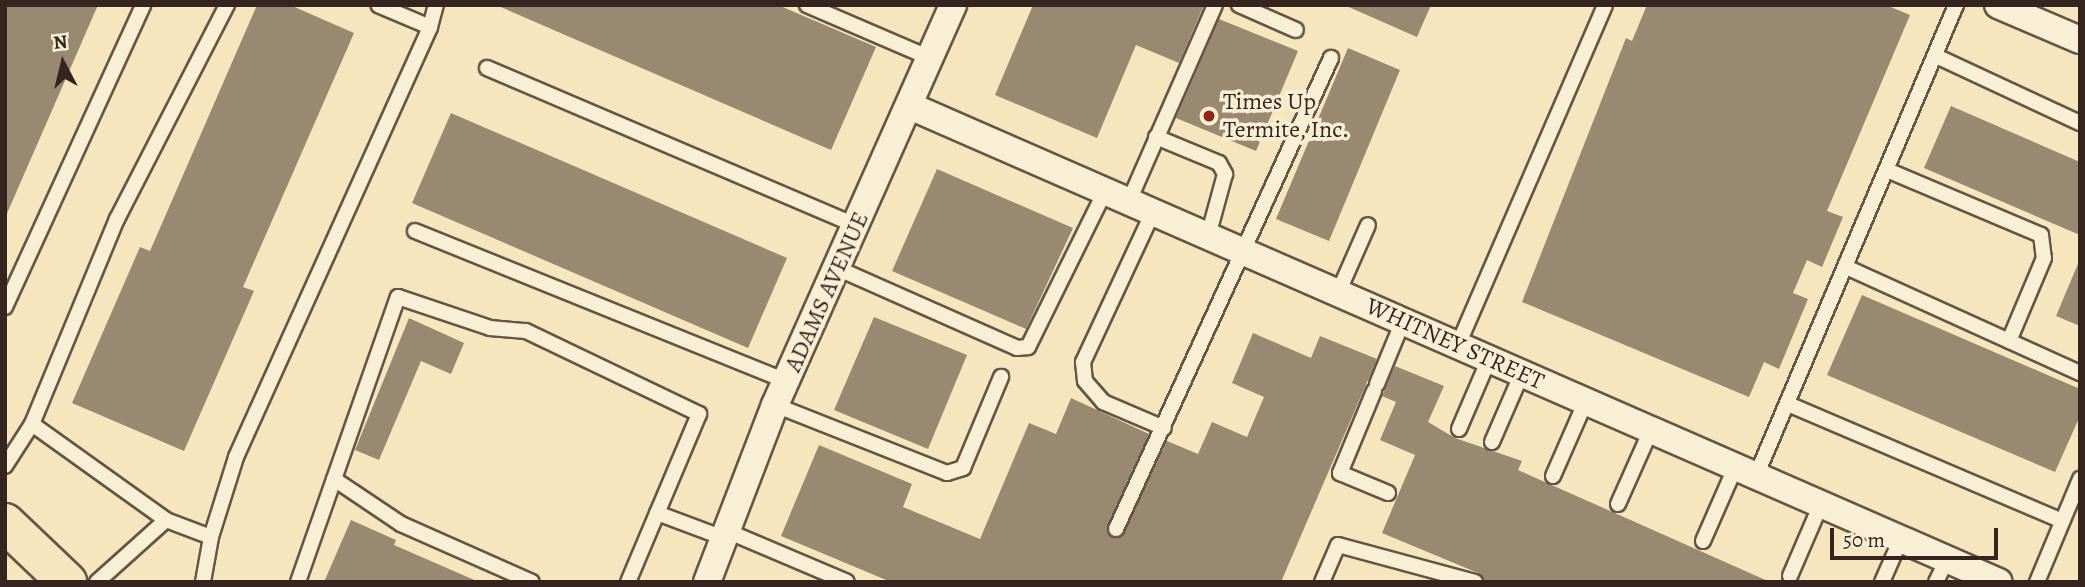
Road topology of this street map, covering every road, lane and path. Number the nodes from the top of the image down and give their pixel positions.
1 (143, 5) edge
2 (228, 5) edge
3 (379, 5) edge
4 (436, 5) edge
5 (807, 5) edge
6 (953, 5) edge
7 (1215, 5) edge
8 (1240, 5) edge
9 (1605, 5) edge
10 (1956, 5) edge
11 (1998, 5) edge
12 (430, 27) junction
13 (1296, 30) dead end
14 (2080, 40) edge
15 (1937, 55) junction
16 (930, 58) junction
17 (1331, 58) dead end
18 (487, 68) dead end
19 (910, 106) junction
20 (2080, 123) edge
21 (1156, 137) junction
22 (1887, 170) junction
23 (1129, 202) junction
24 (1368, 225) dead end
25 (857, 226) junction
26 (415, 231) dead end
27 (1208, 236) junction
28 (1246, 253) junction
29 (1846, 267) junction
30 (838, 269) junction
31 (1338, 293) junction
32 (5, 307) edge
33 (1403, 321) junction
34 (2009, 341) junction
35 (1458, 345) junction
36 (1489, 359) junction
37 (1522, 373) junction
38 (2080, 373) edge
39 (1001, 377) dead end
40 (781, 393) junction
41 (1586, 401) junction
42 (1788, 404) junction
43 (32, 424) junction
44 (1164, 428) junction
45 (1459, 429) dead end
46 (1651, 430) junction
47 (1492, 442) dead end
48 (5, 466) edge
49 (1746, 471) junction
50 (1553, 476) dead end
51 (334, 479) junction
52 (2080, 479) edge
53 (1388, 493) dead end
54 (1618, 504) dead end
55 (1821, 504) junction
56 (657, 513) junction
57 (166, 520) junction
58 (2062, 521) junction
59 (5, 523) edge
60 (1116, 529) dead end
61 (725, 535) junction
62 (211, 537) junction
63 (1901, 539) junction
64 (1703, 541) dead end
65 (1941, 570) edge
66 (1790, 576) dead end
67 (67, 582) edge
68 (97, 582) edge
69 (203, 582) edge
70 (298, 582) edge
71 (532, 582) edge
72 (628, 582) edge
73 (707, 582) edge
74 (847, 582) edge
75 (1322, 582) edge
76 (1475, 582) edge
77 (1882, 582) edge
78 (1999, 582) edge
79 (2037, 582) edge

1 - 32 lane
2 - 43 lane
3 - 12 lane
4 - 12 lane
5 - 16 lane
6 - 16 street, ADAMS AVENUE
7 - 21 lane
8 - 13 lane
9 - 35 lane
10 - 15 lane
11 - 14 street
12 - 62 lane
15 - 20 lane
15 - 22 lane
16 - 19 street, ADAMS AVENUE
17 - 28 lane
18 - 25 lane
19 - 23 street, WHITNEY STREET
19 - 25 street, ADAMS AVENUE
21 - 23 lane
21 - 27 lane
22 - 29 lane
22 - 34 lane
23 - 27 street, WHITNEY STREET
23 - 30 lane
23 - 44 lane
24 - 31 lane
25 - 30 street, ADAMS AVENUE
26 - 40 lane
27 - 28 street, WHITNEY STREET
28 - 31 street, WHITNEY STREET
28 - 44 lane
29 - 34 lane
29 - 42 lane
30 - 40 street, ADAMS AVENUE
31 - 33 street, WHITNEY STREET
33 - 35 street, WHITNEY STREET
33 - 53 lane
34 - 38 lane
35 - 36 street, WHITNEY STREET
36 - 37 street, WHITNEY STREET
36 - 45 lane
37 - 41 street, WHITNEY STREET
37 - 47 lane
39 - 40 lane
40 - 61 street, ADAMS AVENUE
41 - 46 street, WHITNEY STREET
41 - 50 lane
42 - 49 lane
42 - 58 lane
43 - 48 lane
43 - 57 lane
44 - 60 lane
46 - 49 street, WHITNEY STREET
46 - 54 lane
49 - 55 street, WHITNEY STREET
49 - 64 lane
51 - 56 lane
51 - 70 lane
51 - 71 lane
52 - 58 lane
55 - 63 street, WHITNEY STREET
55 - 66 lane
56 - 61 lane
56 - 72 lane
57 - 62 lane
57 - 68 lane
58 - 79 lane
59 - 67 main road
61 - 73 street, ADAMS AVENUE
61 - 74 lane
62 - 69 lane
63 - 65 street, WHITNEY STREET
63 - 77 lane
65 - 78 street, WHITNEY STREET
75 - 76 lane

